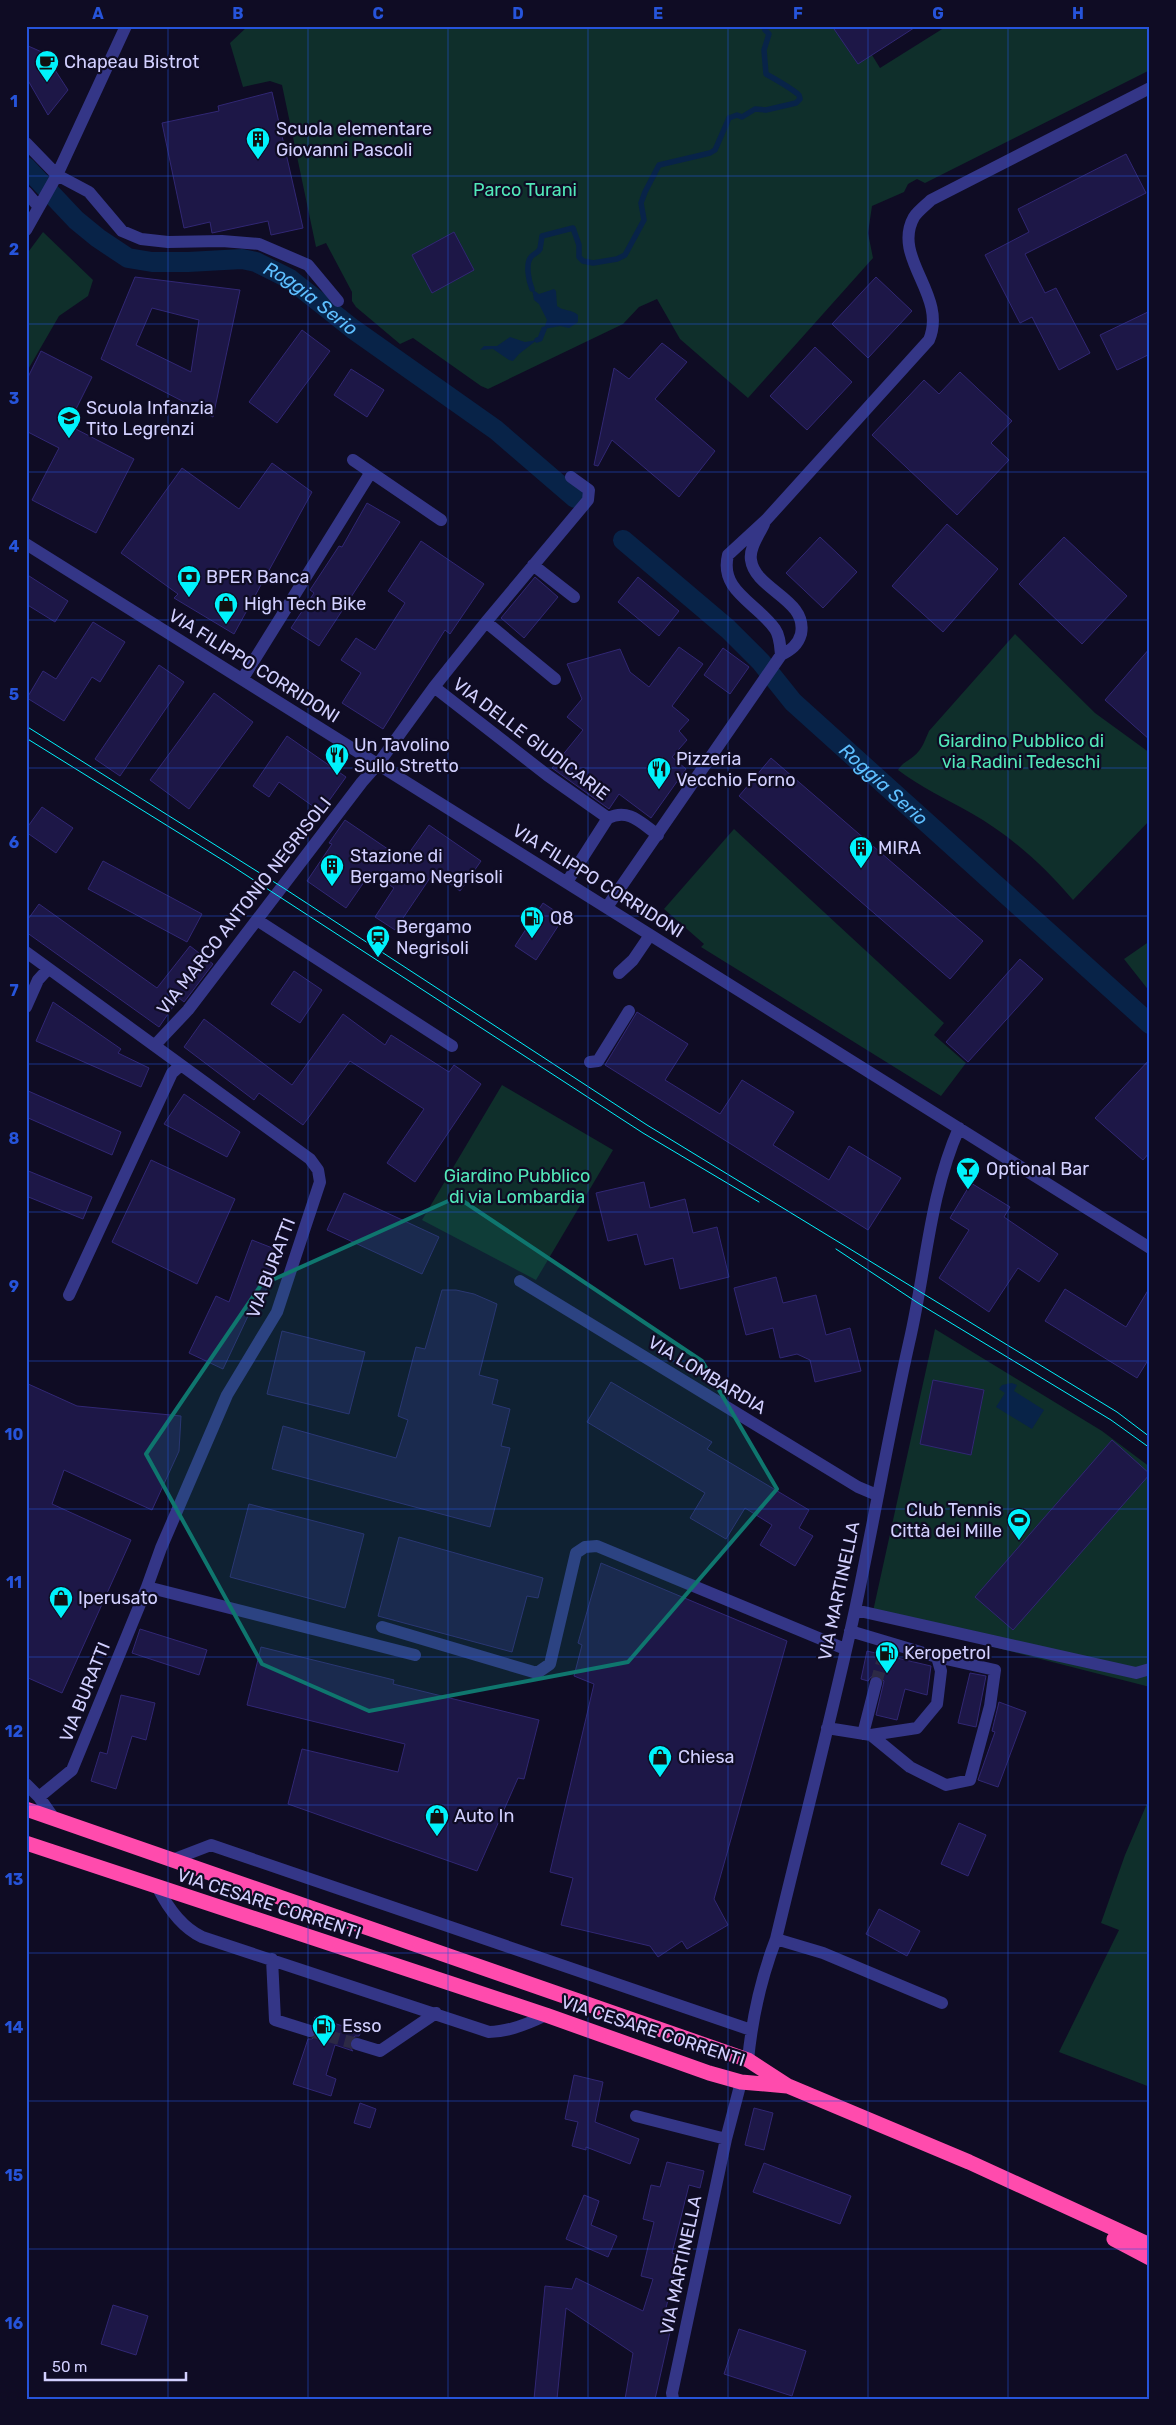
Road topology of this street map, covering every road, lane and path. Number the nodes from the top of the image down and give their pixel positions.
1 (126, 26) edge
2 (1150, 88) edge
3 (26, 143) edge
4 (57, 175) junction
5 (26, 192) edge
6 (41, 203) junction
7 (26, 230) edge
8 (338, 300) dead end
9 (353, 460) dead end
10 (371, 472) junction
11 (571, 476) dead end
12 (441, 520) dead end
13 (766, 520) junction
14 (26, 544) edge
15 (533, 565) junction
16 (574, 597) dead end
17 (486, 622) junction
18 (781, 655) junction
19 (243, 678) junction
20 (555, 679) dead end
21 (434, 687) junction
22 (378, 764) junction
23 (608, 818) junction
24 (658, 835) junction
25 (567, 882) junction
26 (607, 908) junction
27 (257, 920) junction
28 (650, 934) junction
29 (26, 952) edge
30 (48, 969) junction
31 (619, 973) dead end
32 (26, 1007) edge
33 (628, 1011) dead end
34 (155, 1045) junction
35 (452, 1046) dead end
36 (590, 1062) dead end
37 (181, 1064) junction
38 (959, 1128) junction
39 (1150, 1248) edge
40 (520, 1282) dead end
41 (68, 1295) dead end
42 (877, 1494) junction
43 (148, 1587) junction
44 (855, 1610) junction
45 (382, 1627) dead end
46 (850, 1631) junction
47 (845, 1649) junction
48 (415, 1655) dead end
49 (937, 1657) junction
50 (1150, 1669) edge
51 (876, 1683) tunnel mouth
52 (827, 1728) junction
53 (867, 1735) junction
54 (26, 1784) edge
55 (39, 1797) junction
56 (26, 1809) edge
57 (53, 1817) junction
58 (26, 1843) edge
59 (172, 1860) junction
60 (158, 1888) junction
61 (776, 1939) junction
62 (272, 1959) junction
63 (942, 2003) dead end
64 (436, 2013) junction
65 (546, 2015) junction
66 (310, 2030) tunnel mouth
67 (751, 2030) junction
68 (357, 2044) tunnel mouth
69 (748, 2060) junction
70 (741, 2082) junction
71 (788, 2086) junction
72 (636, 2116) dead end
73 (726, 2140) junction
74 (969, 2162) junction
75 (1150, 2245) edge
76 (1150, 2258) edge
77 (673, 2399) edge

1 - 4 street
2 - 13 street
3 - 4 street
4 - 6 street
4 - 8 street
5 - 6 street
6 - 7 street
9 - 10 street
10 - 12 street
10 - 19 street
11 - 15 street, VIA MARCO ANTONIO NEGRISOLI
13 - 18 street
13 - 18 street
14 - 19 street, VIA FILIPPO CORRIDONI
15 - 16 street
15 - 17 street, VIA MARCO ANTONIO NEGRISOLI
17 - 20 street
17 - 21 street, VIA MARCO ANTONIO NEGRISOLI
18 - 24 street
19 - 22 street, VIA FILIPPO CORRIDONI
21 - 22 street, VIA MARCO ANTONIO NEGRISOLI
21 - 23 street, VIA DELLE GIUDICARIE
22 - 25 street, VIA FILIPPO CORRIDONI
22 - 27 street, VIA MARCO ANTONIO NEGRISOLI
23 - 24 street, VIA DELLE GIUDICARIE
23 - 25 street, VIA DELLE GIUDICARIE
24 - 26 street
25 - 26 street, VIA FILIPPO CORRIDONI
26 - 28 street, VIA FILIPPO CORRIDONI
27 - 34 street, VIA MARCO ANTONIO NEGRISOLI
27 - 35 street
28 - 31 street
28 - 38 street, VIA FILIPPO CORRIDONI
29 - 30 street, VIA BURATTI
30 - 32 street
30 - 34 street, VIA BURATTI
33 - 36 street
34 - 37 street, VIA BURATTI
37 - 41 street
37 - 43 street, VIA BURATTI
38 - 39 street, VIA FILIPPO CORRIDONI
38 - 42 street, VIA MARTINELLA
40 - 42 street, VIA LOMBARDIA
42 - 44 street, VIA MARTINELLA
43 - 48 street
43 - 55 street, VIA BURATTI
44 - 46 street, VIA MARTINELLA
44 - 50 street
45 - 47 street
46 - 47 street, VIA MARTINELLA
46 - 49 street
47 - 52 street, VIA MARTINELLA
49 - 53 street
49 - 53 street
51 - 53 street
52 - 53 street
52 - 61 street, VIA MARTINELLA
54 - 55 street
55 - 57 street
56 - 57 highway, VIA CESARE CORRENTI
57 - 59 highway, VIA CESARE CORRENTI
58 - 60 highway, VIA CESARE CORRENTI
59 - 67 street, VIA CESARE CORRENTI
59 - 69 highway, VIA CESARE CORRENTI
60 - 62 street
60 - 65 highway, VIA CESARE CORRENTI
61 - 63 street
61 - 67 street, VIA MARTINELLA
62 - 64 street
62 - 66 street
64 - 65 street
64 - 68 street
65 - 70 highway, VIA CESARE CORRENTI
67 - 69 street, VIA MARTINELLA
69 - 71 highway, VIA CESARE CORRENTI
70 - 71 highway, VIA CESARE CORRENTI
70 - 73 street, VIA MARTINELLA
71 - 74 highway
72 - 73 street
73 - 77 street, VIA MARTINELLA
74 - 75 highway
74 - 76 highway

